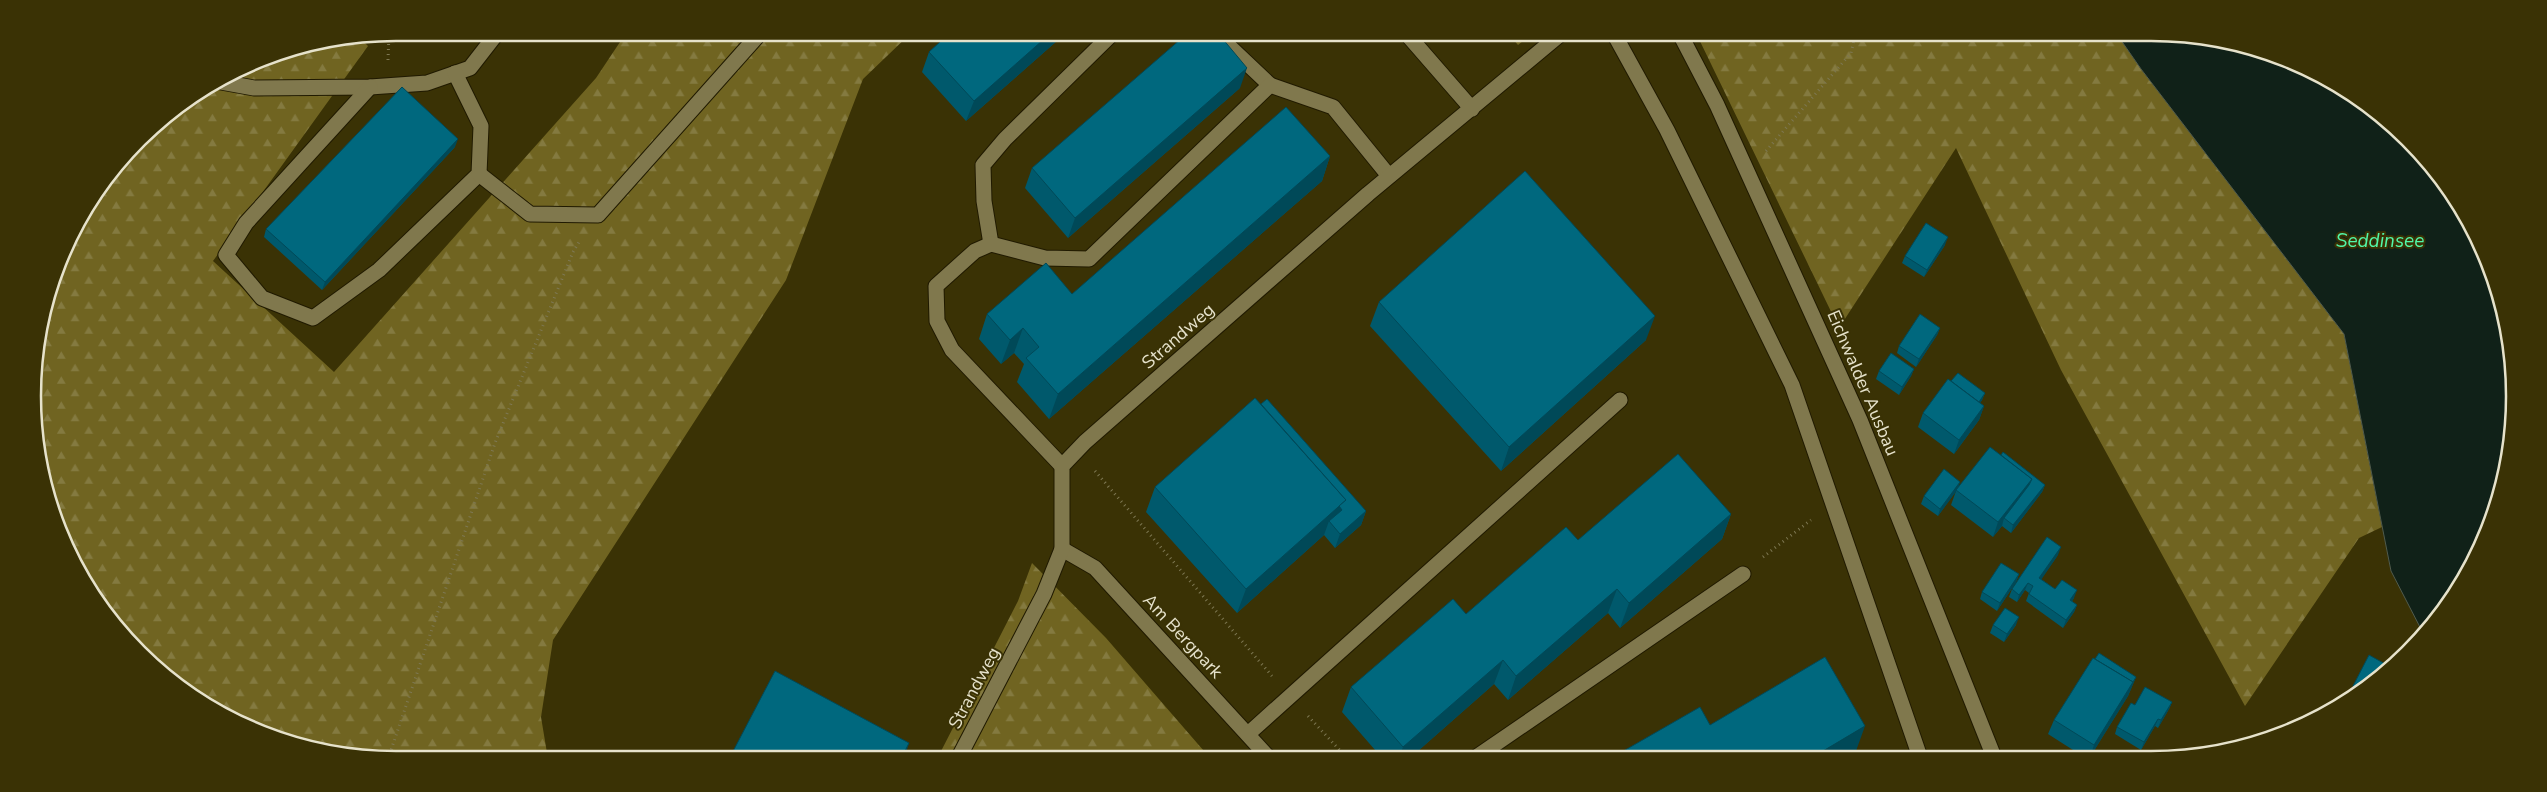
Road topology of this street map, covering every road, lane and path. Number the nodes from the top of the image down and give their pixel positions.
1 (491, 41) edge
2 (753, 41) edge
3 (1105, 41) edge
4 (1224, 41) edge
5 (1413, 41) edge
6 (1551, 41) edge
7 (1618, 41) edge
8 (1684, 41) edge
9 (1854, 41) edge
10 (455, 73) junction
11 (229, 83) edge
12 (1270, 85) junction
13 (370, 87) junction
14 (1472, 108) junction
15 (1748, 172) junction
16 (479, 174) junction
17 (1389, 176) junction
18 (598, 215) junction
19 (991, 244) junction
20 (1620, 400) dead end
21 (1077, 450) junction
22 (1062, 466) junction
23 (1812, 520) dead end
24 (1779, 544) dead end
25 (1062, 549) junction
26 (1743, 574) dead end
27 (1289, 697) junction
28 (1248, 734) junction
29 (391, 751) edge
30 (962, 751) edge
31 (1263, 751) edge
32 (1339, 751) edge
33 (1485, 751) edge
34 (1918, 751) edge
35 (1992, 751) edge

1 - 10 street
2 - 18 street
3 - 19 street
4 - 12 street
5 - 14 street
6 - 14 street, Strandweg
7 - 34 street
8 - 15 street, Eichwalder Ausbau
9 - 15 path
10 - 13 street
10 - 16 street
11 - 13 street
12 - 17 street
12 - 19 street
13 - 16 street
14 - 17 street, Strandweg
15 - 35 street, Eichwalder Ausbau
16 - 18 street
17 - 21 street, Strandweg
18 - 29 path
19 - 22 street
20 - 27 street
21 - 22 street, Strandweg
21 - 27 path
22 - 25 street, Strandweg
23 - 24 path
25 - 28 street, Am Bergpark
25 - 30 street, Strandweg
26 - 33 street
27 - 28 street
27 - 32 path
28 - 31 street, Am Bergpark

